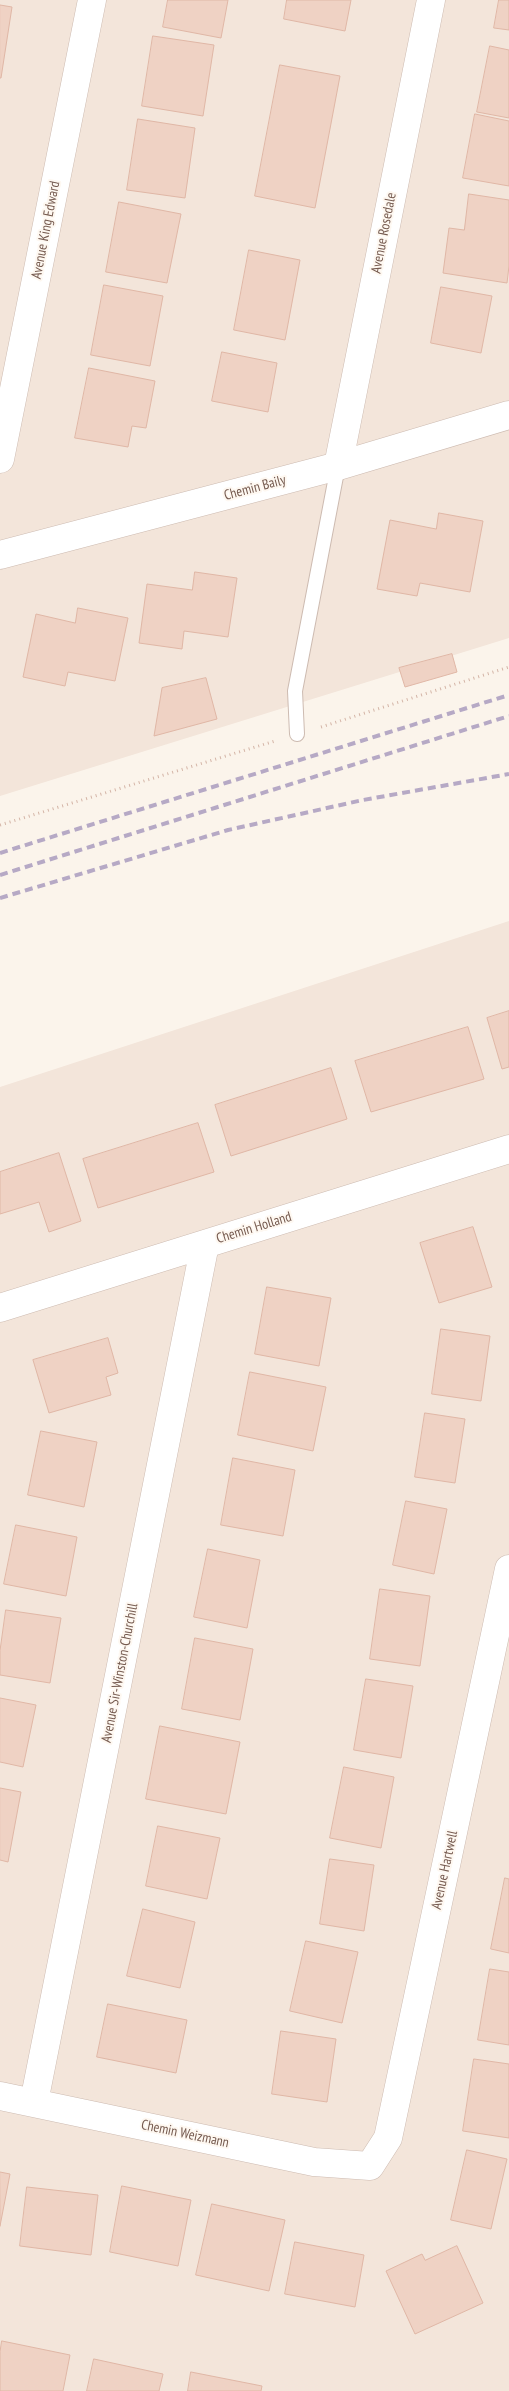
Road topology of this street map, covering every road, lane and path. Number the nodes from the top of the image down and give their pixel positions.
1 (92, 0) edge
2 (431, 0) edge
3 (509, 415) edge
4 (0, 459) edge
5 (338, 466) junction
6 (0, 555) edge
7 (509, 667) edge
8 (297, 734) junction
9 (0, 825) edge
10 (509, 1149) edge
11 (205, 1244) junction
12 (0, 1308) edge
13 (509, 1569) edge
14 (0, 2096) edge
15 (34, 2102) junction
16 (370, 2166) joint

1 - 4 street, Avenue King Edward
2 - 5 street, Avenue Rosedale
3 - 5 street, Chemin Baily
5 - 6 street, Chemin Baily
5 - 8 lane
7 - 8 path
8 - 9 path
10 - 11 street, Chemin Holland
11 - 12 street, Chemin Holland
11 - 15 street, Avenue Sir-Winston-Churchill
13 - 16 street, Avenue Hartwell
14 - 15 street, Chemin Weizmann
15 - 16 street, Chemin Weizmann

